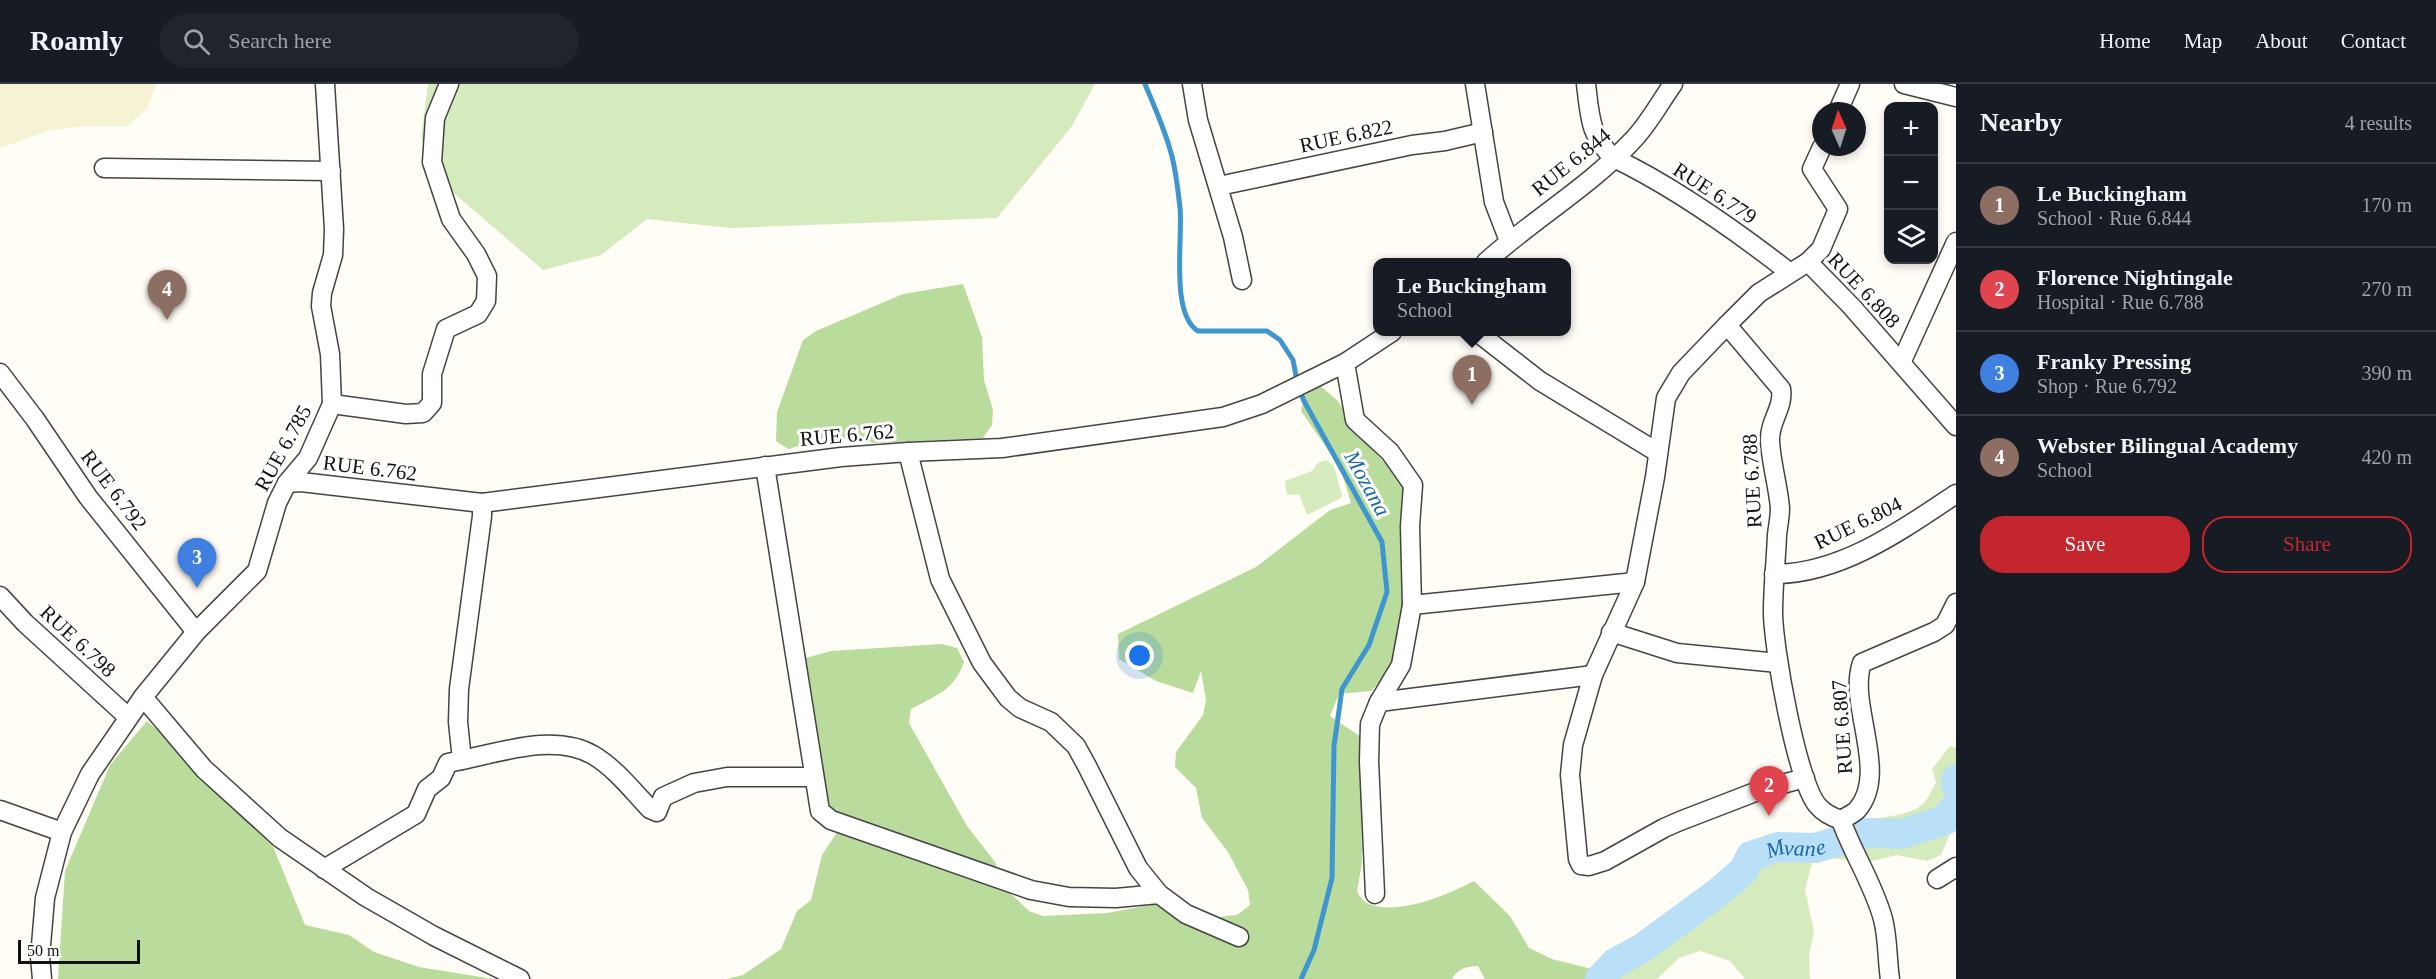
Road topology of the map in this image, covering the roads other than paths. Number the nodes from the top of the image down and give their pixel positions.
1 (325, 84) edge
2 (449, 84) edge
3 (1192, 84) edge
4 (1475, 84) edge
5 (1586, 84) edge
6 (1673, 84) edge
7 (1850, 84) edge
8 (1904, 84) edge
9 (1956, 97) edge
10 (1842, 102) edge
11 (1483, 132) junction
12 (1818, 156) edge
13 (1614, 158) junction
14 (104, 168) dead end
15 (331, 171) junction
16 (1219, 186) junction
17 (1509, 241) junction
18 (1956, 242) edge
19 (1490, 258) edge
20 (1808, 262) junction
21 (1789, 272) junction
22 (1242, 280) dead end
23 (1727, 325) junction
24 (1386, 336) edge
25 (1482, 336) edge
26 (1345, 363) junction
27 (1901, 363) junction
28 (0, 373) edge
29 (332, 404) junction
30 (1956, 426) edge
31 (908, 452) junction
32 (1657, 452) junction
33 (765, 466) junction
34 (287, 483) junction
35 (1956, 494) edge
36 (482, 503) junction
37 (1774, 574) junction
38 (1635, 582) junction
39 (0, 596) edge
40 (1956, 603) edge
41 (1412, 605) junction
42 (196, 632) junction
43 (1611, 632) junction
44 (1778, 663) junction
45 (1593, 675) junction
46 (143, 697) junction
47 (1379, 702) junction
48 (128, 717) junction
49 (462, 760) junction
50 (813, 777) junction
51 (1805, 777) junction
52 (0, 810) edge
53 (1843, 825) junction
54 (62, 832) junction
55 (1956, 867) edge
56 (324, 869) junction
57 (1936, 879) dead end
58 (1159, 894) junction
59 (1375, 894) dead end
60 (1239, 937) dead end
61 (42, 979) edge
62 (520, 979) edge
63 (1890, 979) edge

1 - 15 street, RUE 6.785
2 - 29 street
3 - 16 street
4 - 11 street
5 - 13 street, RUE 6.779
6 - 13 street, RUE 6.844
7 - 10 street
8 - 9 street
11 - 16 street, RUE 6.822
11 - 17 street
12 - 20 street
13 - 17 street, RUE 6.844
13 - 21 street, RUE 6.779
14 - 15 street
15 - 29 street, RUE 6.785
16 - 22 street
17 - 19 street, RUE 6.844
18 - 27 street
20 - 21 street, RUE 6.808
20 - 27 street, RUE 6.808
21 - 23 street, RUE 6.808
23 - 32 street
23 - 37 street, RUE 6.788
24 - 26 street
25 - 32 street
26 - 31 street
26 - 41 street
27 - 30 street, RUE 6.808
28 - 42 street, RUE 6.792
29 - 34 street, RUE 6.785
31 - 33 street, RUE 6.762
31 - 58 street, RUE 6.762
32 - 38 street
33 - 36 street, RUE 6.762
33 - 50 street
34 - 36 street, RUE 6.762
34 - 42 street, RUE 6.785
35 - 37 street, RUE 6.804
36 - 49 street
37 - 44 street, RUE 6.788
38 - 41 street
38 - 43 street
39 - 48 street, RUE 6.798
40 - 53 street, RUE 6.807
41 - 47 street
42 - 46 street, RUE 6.785
43 - 44 street
43 - 45 street
44 - 51 street, RUE 6.788
45 - 47 street
45 - 51 street
46 - 48 street, RUE 6.785
46 - 56 street
47 - 59 street
48 - 54 street, RUE 6.785
49 - 50 street
49 - 56 street
50 - 58 street
51 - 53 street, RUE 6.788
52 - 54 street
53 - 63 street
54 - 61 street, RUE 6.785
55 - 57 street
56 - 62 street
58 - 60 street, RUE 6.762

